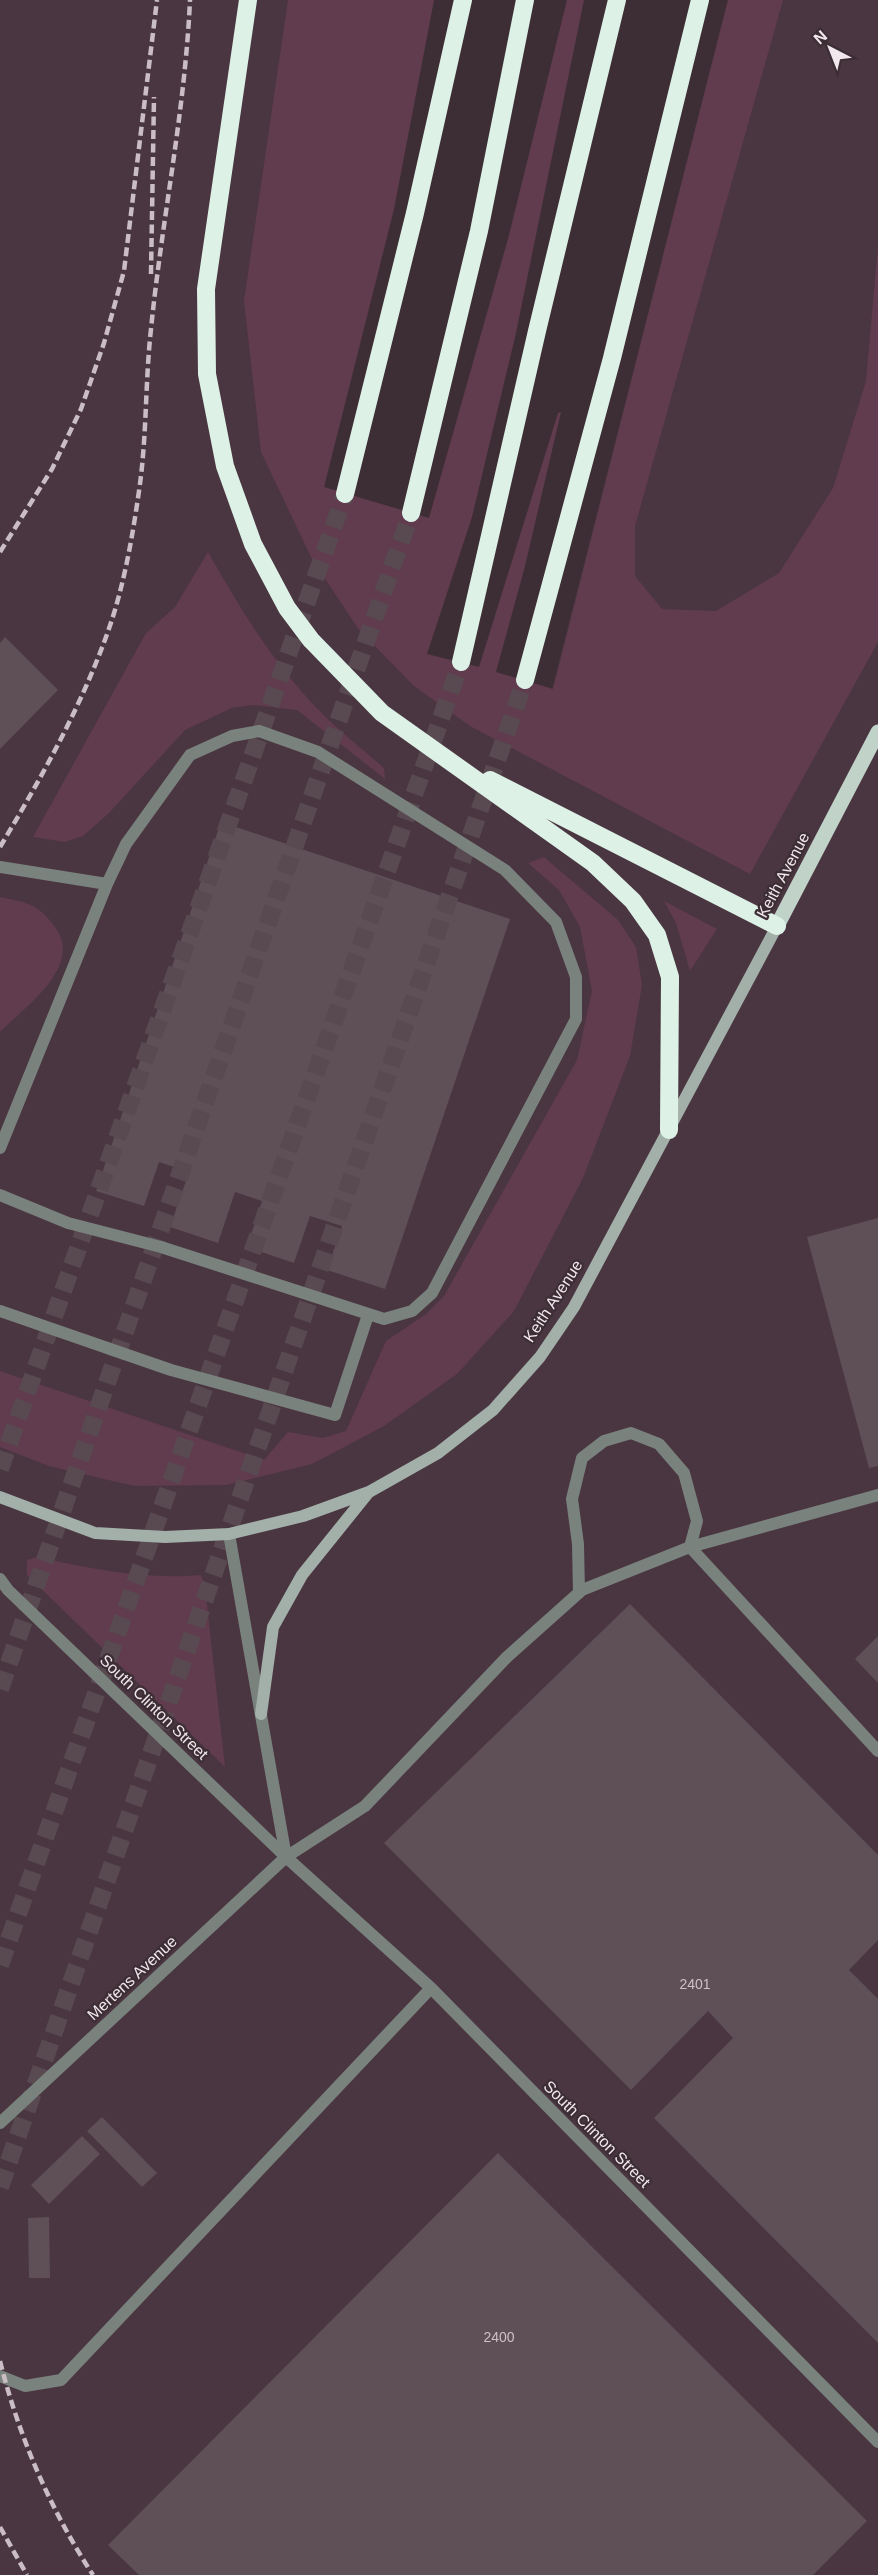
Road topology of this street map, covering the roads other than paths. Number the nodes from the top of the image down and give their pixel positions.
1 (248, 0) edge
2 (463, 0) edge
3 (525, 0) edge
4 (617, 0) edge
5 (700, 0) edge
6 (345, 494) tunnel mouth
7 (411, 513) tunnel mouth
8 (461, 662) tunnel mouth
9 (525, 680) tunnel mouth
10 (878, 732) edge
11 (440, 756) junction
12 (0, 867) edge
13 (107, 884) junction
14 (777, 926) junction
15 (669, 1130) junction
16 (0, 1148) edge
17 (0, 1195) edge
18 (0, 1311) edge
19 (368, 1315) junction
20 (369, 1492) junction
21 (878, 1495) edge
22 (0, 1497) edge
23 (229, 1534) junction
24 (690, 1547) junction
25 (0, 1579) edge
26 (579, 1593) junction
27 (261, 1714) junction
28 (878, 1751) edge
29 (286, 1857) junction
30 (431, 1988) junction
31 (0, 2123) edge
32 (0, 2376) edge
33 (878, 2442) edge

1 - 11 highway
2 - 6 highway
3 - 7 highway
4 - 8 highway
5 - 9 highway
10 - 14 main road, Keith Avenue
11 - 14 highway
11 - 15 highway
12 - 13 street
13 - 16 street
13 - 19 street
14 - 15 main road, Keith Avenue
15 - 20 main road, Keith Avenue
17 - 19 street
18 - 19 street
20 - 23 main road, Keith Avenue
20 - 27 main road
21 - 24 street, Mertens Avenue
22 - 23 main road, Keith Avenue
23 - 27 street
24 - 26 street, Mertens Avenue
24 - 26 street
24 - 28 street
25 - 29 street, South Clinton Street
26 - 29 street, Mertens Avenue
27 - 29 street
29 - 30 street, South Clinton Street
29 - 31 street, Mertens Avenue
30 - 32 street
30 - 33 street, South Clinton Street

